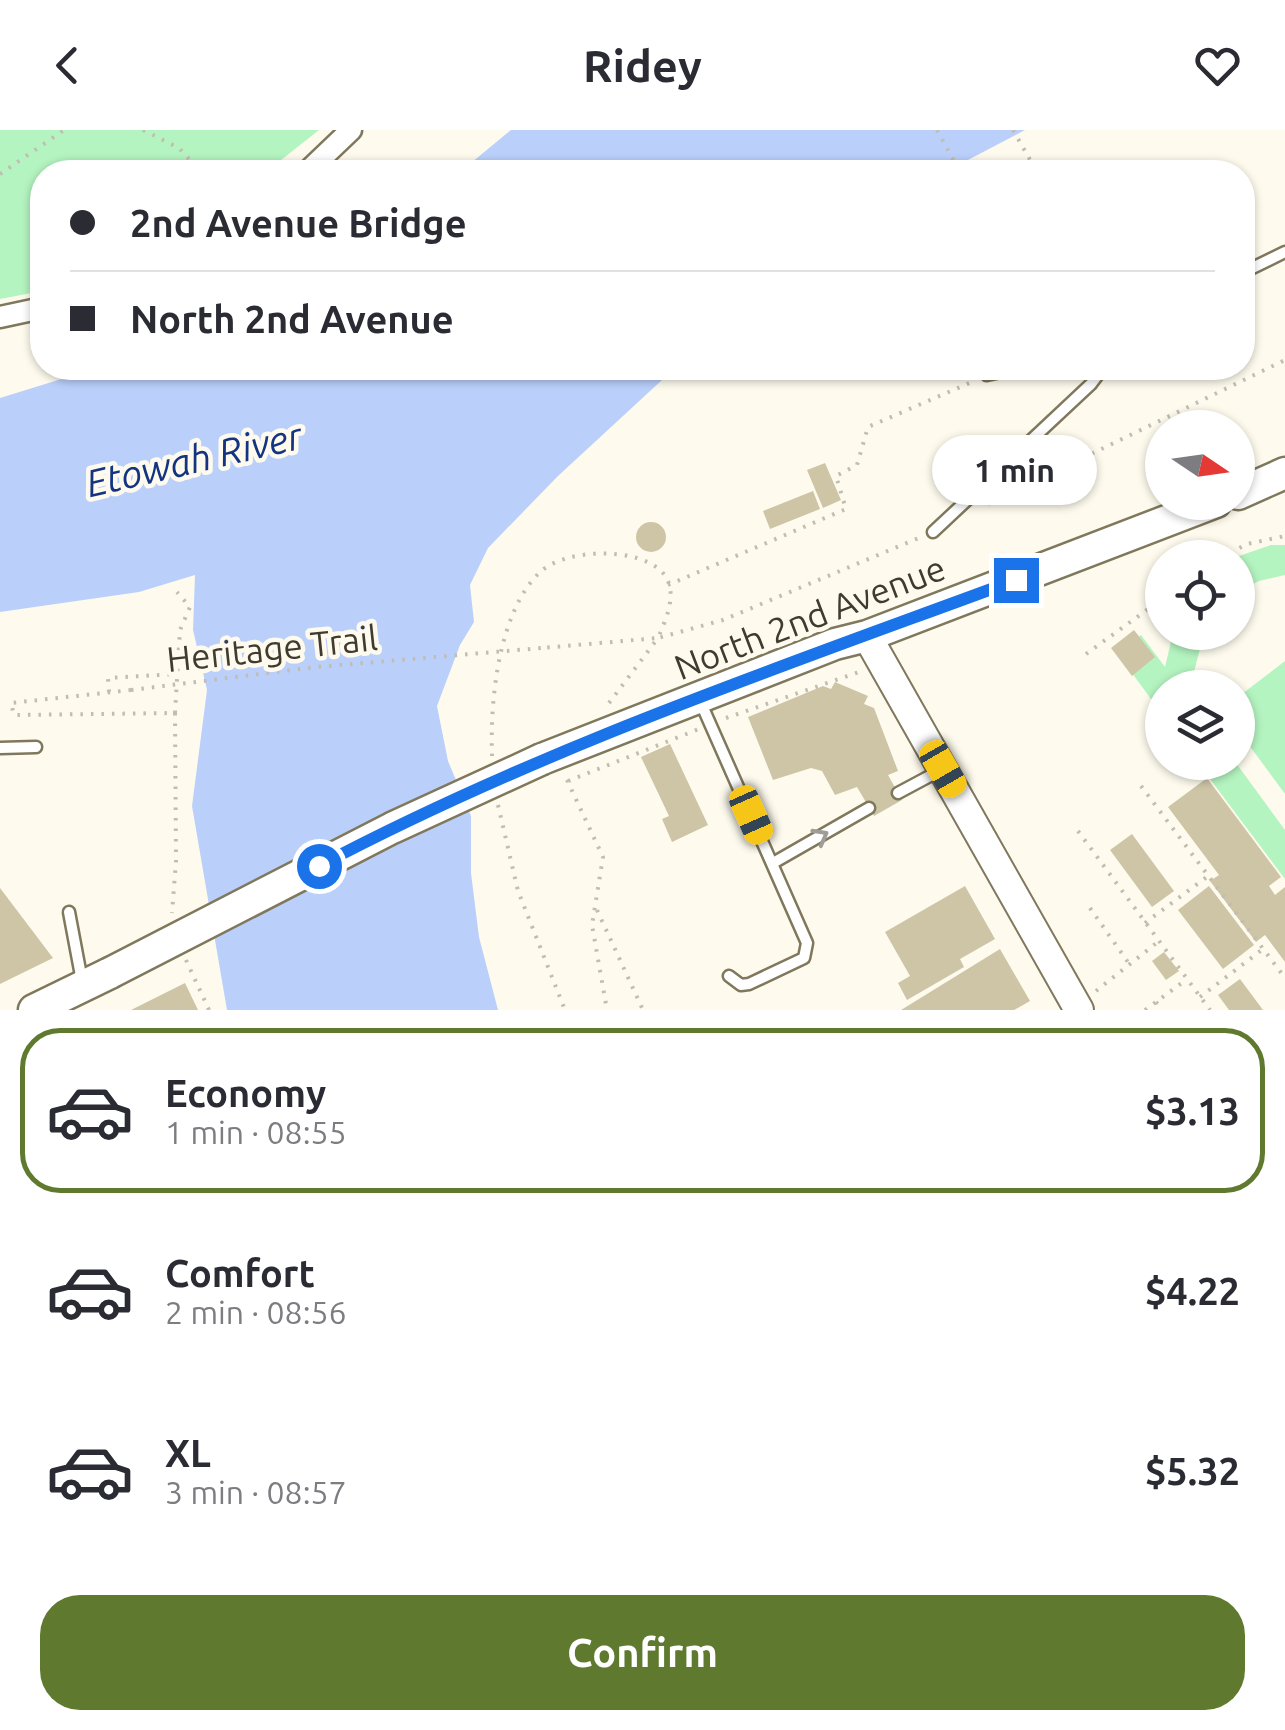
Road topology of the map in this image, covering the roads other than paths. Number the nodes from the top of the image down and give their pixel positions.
1 (352, 130) edge
2 (319, 160) edge
3 (1285, 252) edge
4 (1255, 267) edge
5 (30, 311) edge
6 (0, 317) edge
7 (1094, 380) edge
8 (1285, 472) edge
9 (1255, 486) edge
10 (1169, 520) edge
11 (933, 532) dead end
12 (867, 636) junction
13 (700, 700) junction
14 (36, 746) dead end
15 (0, 748) edge
16 (943, 769) junction
17 (898, 793) dead end
18 (870, 808) dead end
19 (773, 863) junction
20 (69, 912) dead end
21 (729, 976) dead end
22 (83, 987) junction
23 (1074, 1009) edge
24 (34, 1010) edge

1 - 2 street
3 - 4 lane
5 - 6 street
7 - 11 lane
8 - 9 main road
10 - 12 main road, North 2nd Avenue
12 - 13 main road, North 2nd Avenue
12 - 16 street
13 - 19 lane
13 - 22 main road, North 2nd Avenue, bridge
14 - 15 lane
16 - 17 lane
16 - 23 street
19 -> 18 lane
19 - 21 lane
20 - 22 lane
22 - 24 main road, North 2nd Avenue

